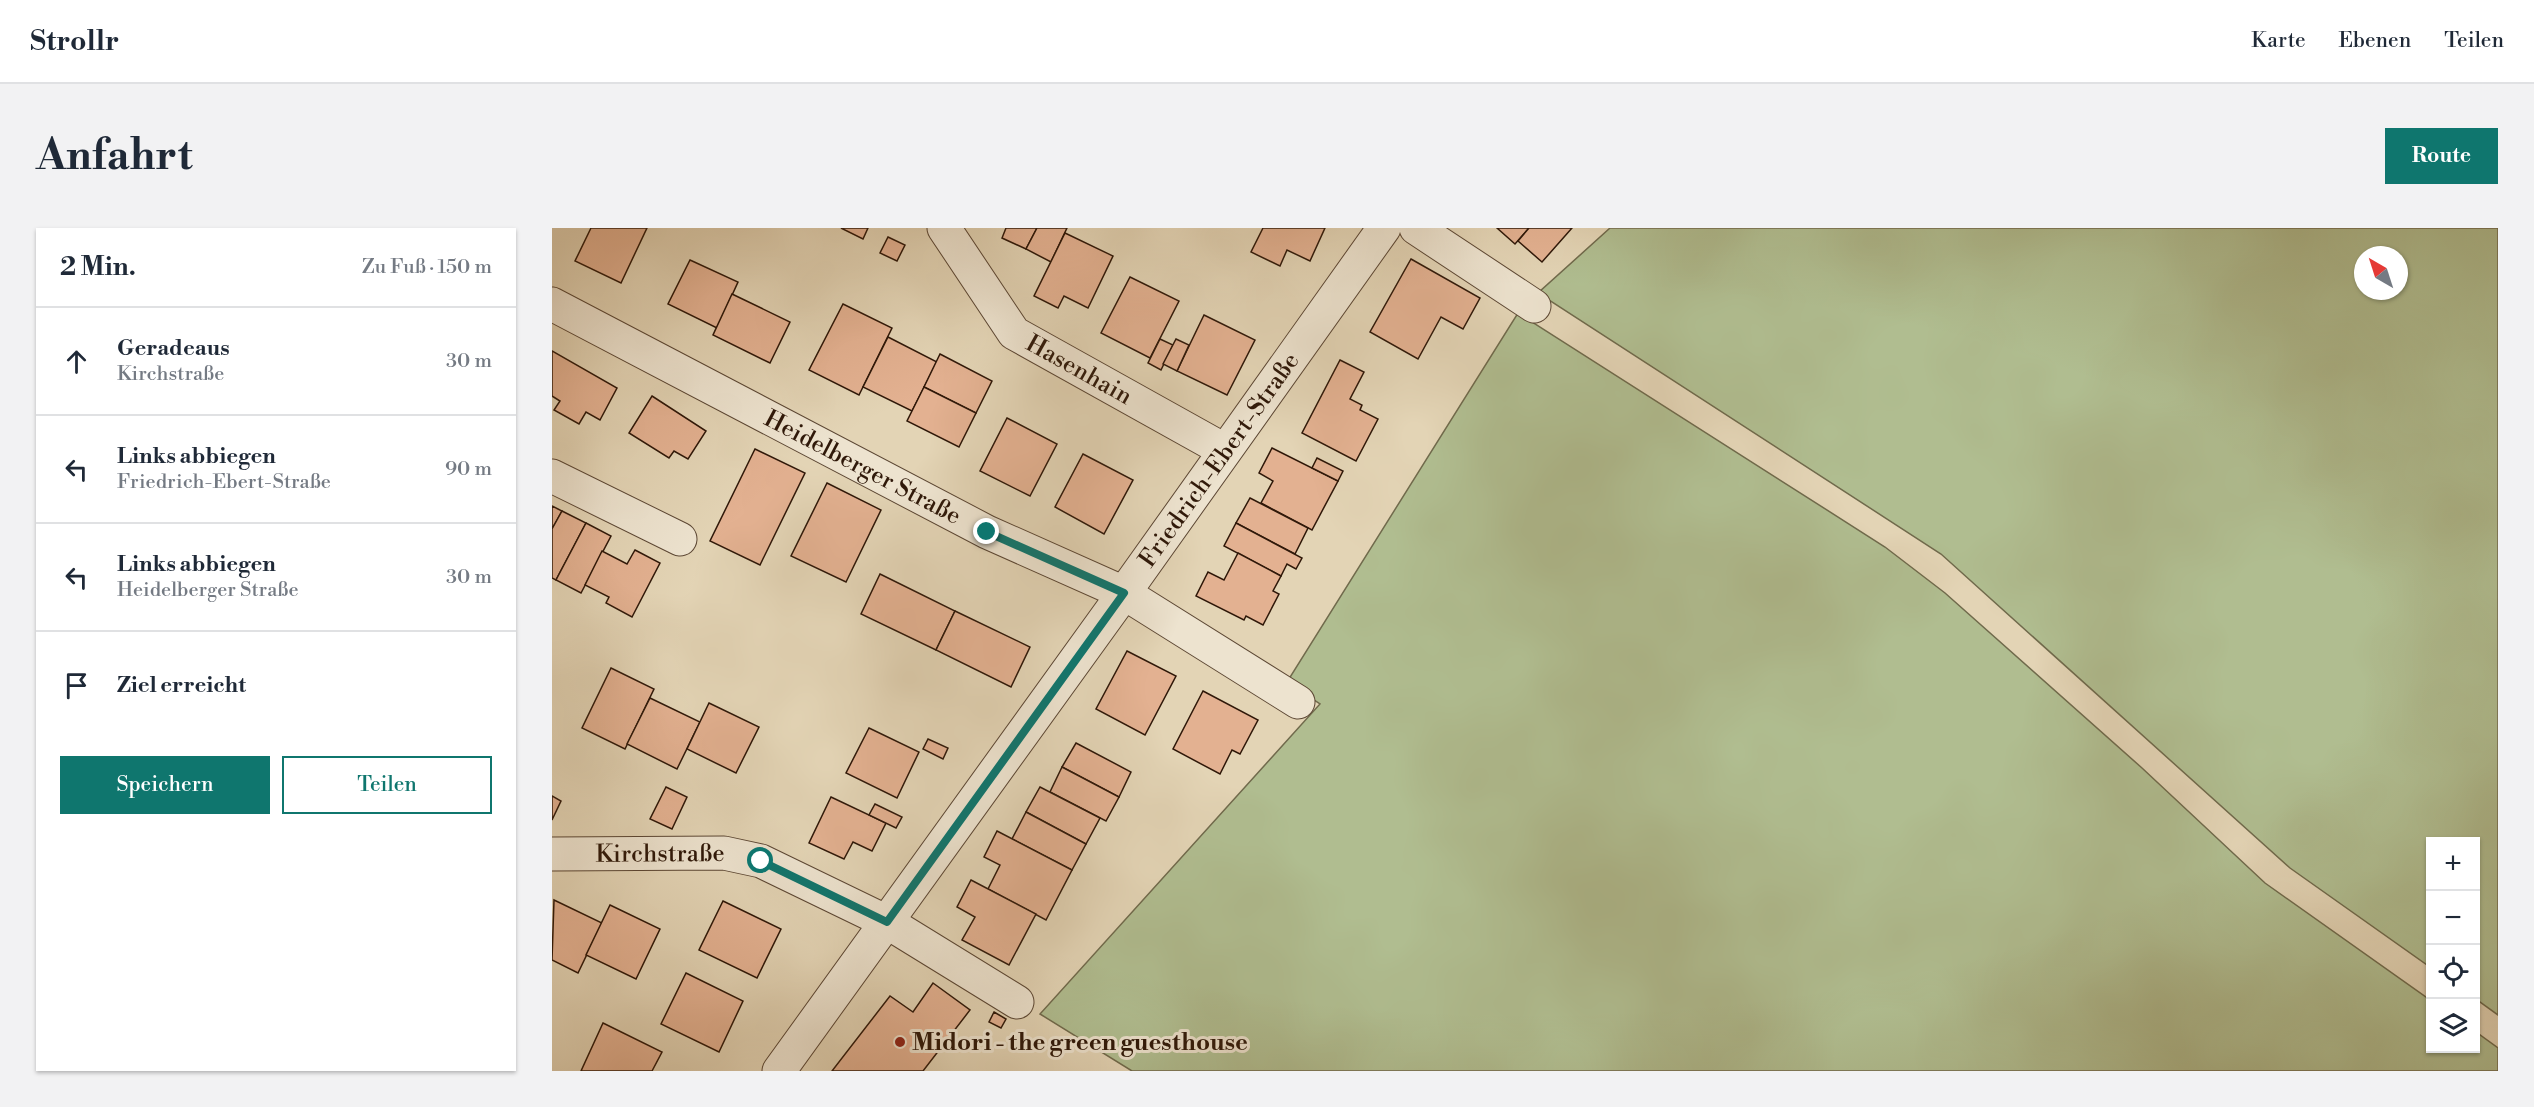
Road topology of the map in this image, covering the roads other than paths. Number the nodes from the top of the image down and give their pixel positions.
1 (944, 228) edge
2 (1384, 228) edge
3 (1416, 228) edge
4 (552, 304) edge
5 (1534, 306) dead end
6 (1224, 450) junction
7 (552, 476) edge
8 (680, 539) dead end
9 (1124, 593) junction
10 (1298, 702) dead end
11 (552, 854) edge
12 (887, 922) junction
13 (1017, 1002) dead end
14 (779, 1071) edge

1 - 6 street, Hasenhain
2 - 6 street, Friedrich-Ebert-Straße
3 - 5 street
4 - 9 street, Heidelberger Straße
6 - 9 street, Friedrich-Ebert-Straße
7 - 8 street
9 - 10 street, Heidelberger Straße
9 - 12 street, Friedrich-Ebert-Straße
11 - 12 street, Kirchstraße
12 - 13 street, Kirchstraße
12 - 14 street, Friedrich-Ebert-Straße

